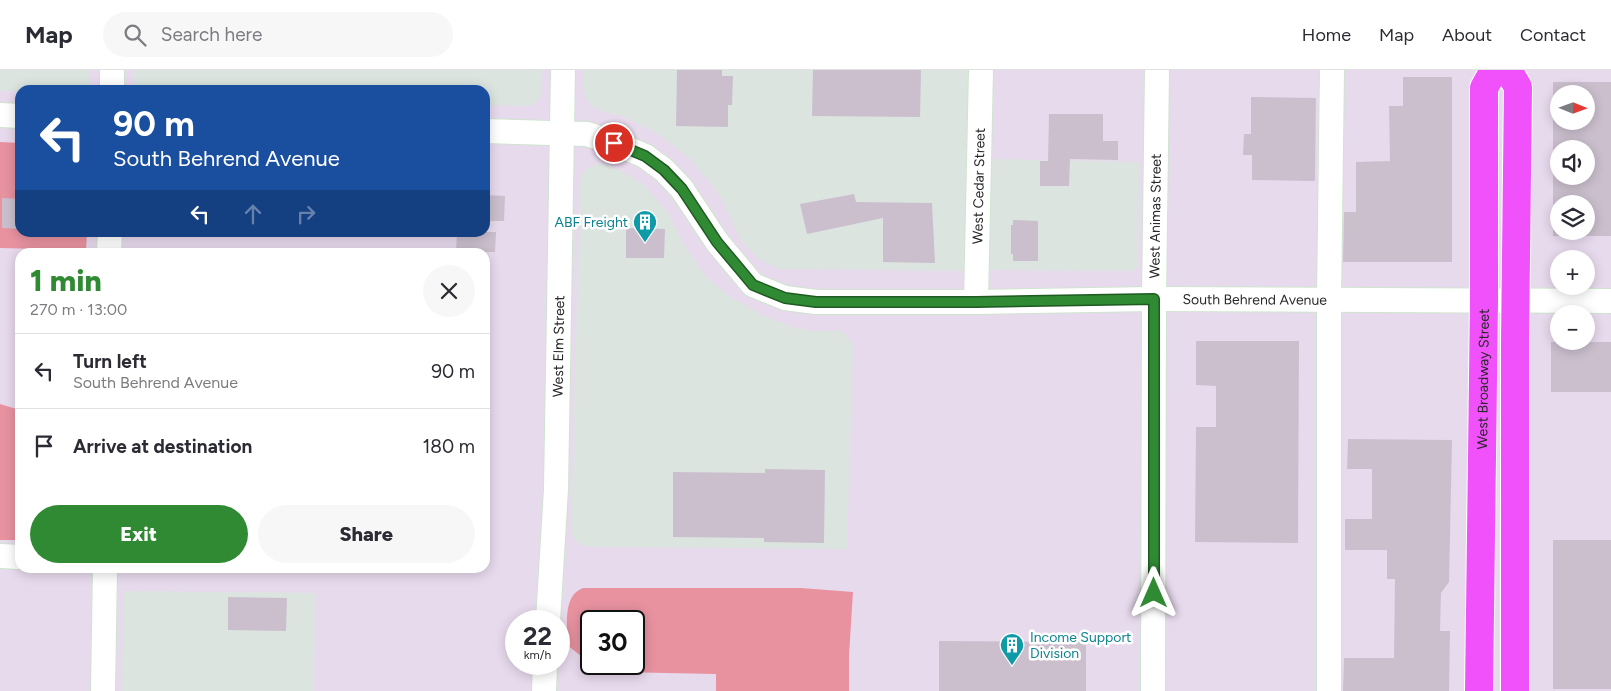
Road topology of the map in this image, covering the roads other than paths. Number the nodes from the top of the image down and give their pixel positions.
1 (112, 70) edge
2 (563, 70) edge
3 (981, 70) edge
4 (1157, 70) edge
5 (1332, 70) edge
6 (1494, 70) edge
7 (1508, 70) edge
8 (112, 85) edge
9 (0, 115) edge
10 (15, 116) edge
11 (490, 131) edge
12 (563, 133) junction
13 (1154, 299) junction
14 (1329, 300) junction
15 (1484, 301) junction
16 (1516, 301) junction
17 (1611, 301) edge
18 (976, 302) junction
19 (0, 556) edge
20 (15, 556) edge
21 (105, 573) edge
22 (549, 610) edge
23 (545, 675) edge
24 (103, 691) edge
25 (544, 691) edge
26 (1153, 691) edge
27 (1329, 691) edge
28 (1479, 691) edge
29 (1515, 691) edge

1 - 8 street
2 - 12 street, West Elm Street
3 - 18 street, West Cedar Street
4 - 13 street, West Animas Street
5 - 14 street
6 - 15 main road, West Broadway Street
7 - 16 main road
9 - 10 street
11 - 12 street, South Behrend Avenue
12 - 18 street, South Behrend Avenue
12 - 22 street, West Elm Street
13 - 14 street, South Behrend Avenue
13 - 18 street, South Behrend Avenue
13 - 26 street, West Animas Street
14 - 15 street, South Behrend Avenue
14 - 27 street
15 - 16 street, South Behrend Avenue
15 - 28 main road, West Broadway Street
16 - 17 street, South Behrend Avenue
16 - 29 main road
19 - 20 street
21 - 24 street
23 - 25 street

